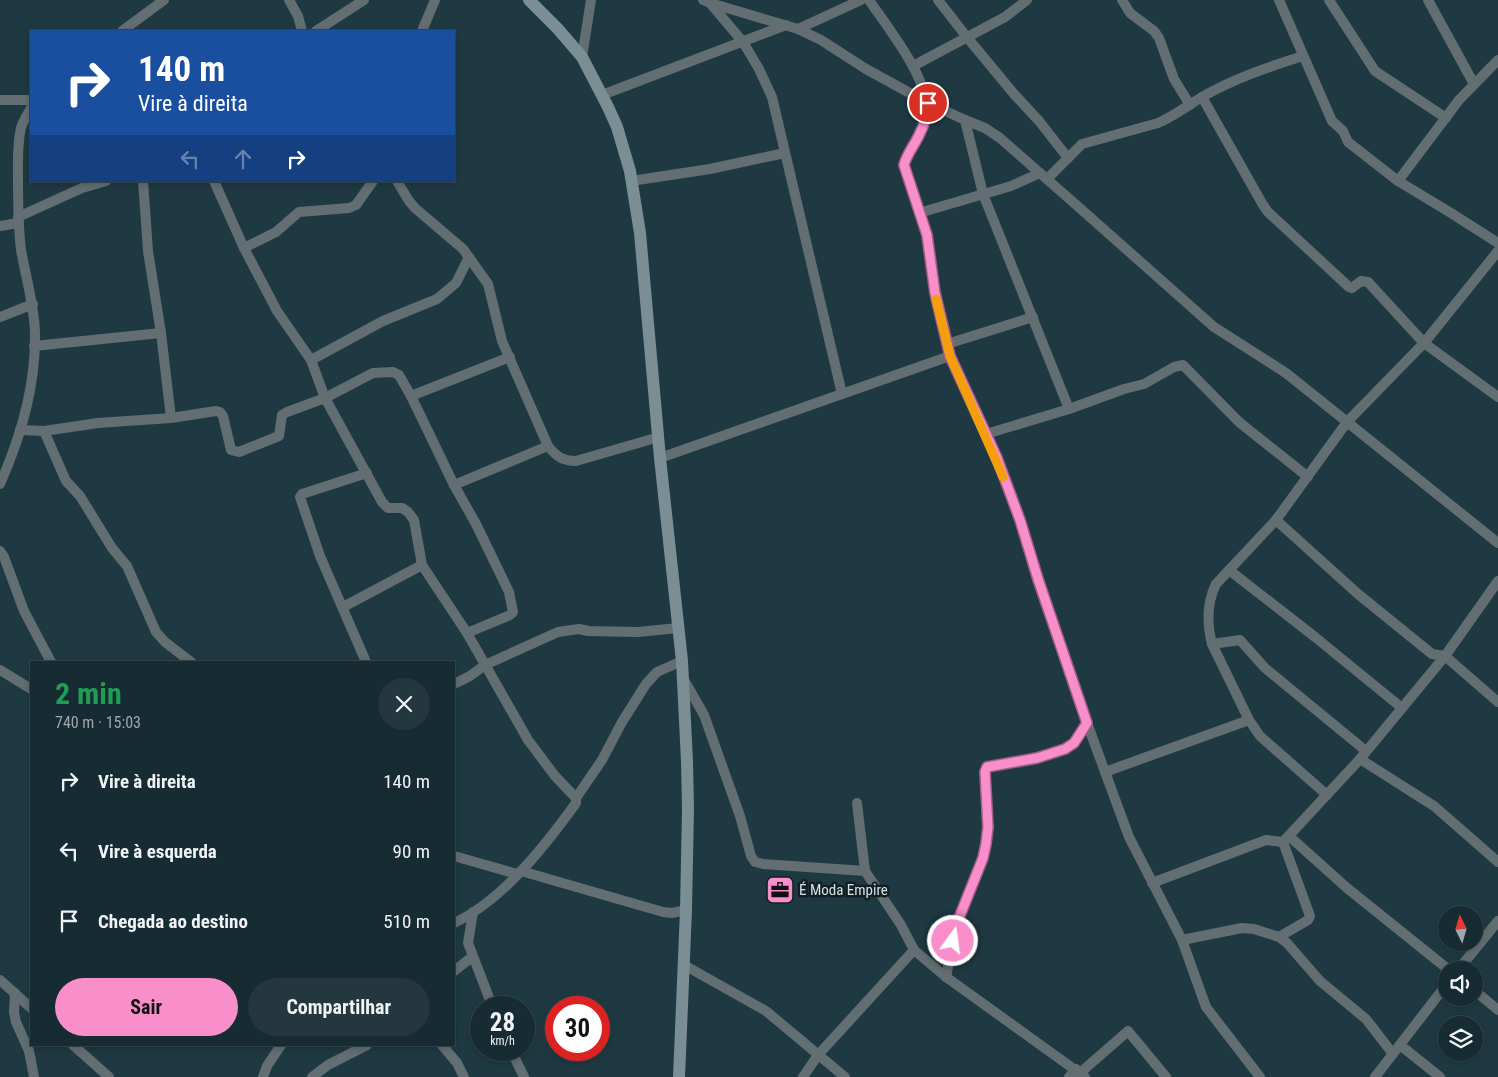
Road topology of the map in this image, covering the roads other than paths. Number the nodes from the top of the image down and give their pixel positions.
1 (164, 0) edge
2 (288, 0) edge
3 (364, 0) edge
4 (435, 0) edge
5 (529, 0) edge
6 (591, 0) edge
7 (861, 0) edge
8 (869, 0) edge
9 (938, 0) edge
10 (1028, 0) edge
11 (1122, 0) edge
12 (1279, 0) edge
13 (1329, 0) edge
14 (1428, 0) edge
15 (707, 2) edge
16 (786, 25) junction
17 (798, 29) junction
18 (128, 30) edge
19 (302, 30) edge
20 (318, 30) edge
21 (422, 30) edge
22 (966, 36) junction
23 (743, 42) junction
24 (1303, 56) junction
25 (582, 57) junction
26 (1498, 60) edge
27 (913, 66) junction
28 (1474, 84) junction
29 (602, 94) junction
30 (1202, 97) junction
31 (0, 100) edge
32 (30, 100) edge
33 (928, 103) junction
34 (1190, 105) junction
35 (30, 110) edge
36 (1446, 118) junction
37 (965, 120) junction
38 (785, 153) junction
39 (1068, 158) junction
40 (1044, 176) junction
41 (1398, 181) junction
42 (103, 182) edge
43 (143, 182) edge
44 (214, 182) edge
45 (372, 182) edge
46 (398, 182) edge
47 (632, 182) junction
48 (983, 194) junction
49 (919, 213) junction
50 (18, 220) junction
51 (0, 226) edge
52 (1498, 243) edge
53 (244, 248) junction
54 (1498, 251) edge
55 (469, 258) junction
56 (33, 304) junction
57 (0, 317) edge
58 (1033, 317) junction
59 (161, 333) junction
60 (1424, 343) junction
61 (947, 344) junction
62 (34, 346) junction
63 (950, 356) junction
64 (510, 357) junction
65 (311, 360) junction
66 (842, 394) junction
67 (411, 396) junction
68 (1498, 396) edge
69 (325, 398) junction
70 (1069, 409) junction
71 (171, 418) junction
72 (1347, 422) junction
73 (20, 430) junction
74 (44, 431) junction
75 (986, 434) junction
76 (659, 436) junction
77 (548, 446) junction
78 (660, 458) junction
79 (367, 473) junction
80 (1308, 477) junction
81 (0, 484) edge
82 (454, 485) junction
83 (1276, 520) junction
84 (1498, 543) edge
85 (0, 551) edge
86 (422, 565) junction
87 (1230, 570) junction
88 (1498, 581) edge
89 (343, 607) junction
90 (678, 628) junction
91 (467, 633) junction
92 (1212, 644) junction
93 (1445, 656) junction
94 (50, 661) edge
95 (190, 661) edge
96 (366, 661) edge
97 (682, 661) junction
98 (485, 665) junction
99 (0, 670) edge
100 (682, 678) junction
101 (455, 684) edge
102 (30, 689) edge
103 (1498, 702) edge
104 (1402, 708) junction
105 (1249, 720) junction
106 (1087, 723) junction
107 (1363, 755) junction
108 (1105, 772) junction
109 (1327, 795) junction
110 (576, 798) junction
111 (857, 803) dead end
112 (1286, 839) junction
113 (455, 856) edge
114 (1498, 862) edge
115 (865, 871) junction
116 (519, 873) junction
117 (1152, 883) junction
118 (686, 910) junction
119 (473, 912) junction
120 (1498, 920) edge
121 (455, 922) edge
122 (1279, 937) junction
123 (1182, 940) junction
124 (914, 950) junction
125 (472, 957) junction
126 (1438, 961) edge
127 (1465, 961) edge
128 (684, 965) junction
129 (455, 970) edge
130 (946, 977) junction
131 (0, 980) edge
132 (15, 993) junction
133 (1438, 995) edge
134 (488, 996) edge
135 (1483, 998) edge
136 (29, 1004) edge
137 (1498, 1010) edge
138 (1400, 1045) junction
139 (74, 1046) edge
140 (280, 1046) edge
141 (365, 1046) edge
142 (443, 1046) edge
143 (818, 1054) junction
144 (1393, 1054) junction
145 (516, 1061) edge
146 (1077, 1074) edge
147 (34, 1077) edge
148 (109, 1077) edge
149 (263, 1077) edge
150 (312, 1077) edge
151 (464, 1077) edge
152 (524, 1077) edge
153 (679, 1077) edge
154 (803, 1077) edge
155 (845, 1077) edge
156 (1166, 1077) edge
157 (1260, 1077) edge
158 (1375, 1077) edge
159 (1440, 1077) edge

1 - 18 street
2 - 19 street
3 - 20 street
4 - 21 street
5 - 25 street
6 - 25 street
7 - 17 street
8 - 27 street
9 - 22 street
10 - 22 street
11 - 34 street
12 - 24 street
13 - 36 street
14 - 28 street
15 - 16 street
15 - 23 street
16 - 17 street
16 - 23 street
17 - 33 street
22 - 27 street
22 - 39 street
23 - 29 street
23 - 38 street
24 - 30 street
24 - 41 street
25 - 29 street
26 - 28 street
27 - 33 street
28 - 36 street
29 - 47 street
30 - 34 street
30 - 60 street
31 - 32 street
33 - 37 street
33 - 49 street
34 - 39 street
35 - 50 street
36 - 41 street
37 - 40 street
37 - 48 street
38 - 47 street
38 - 66 street
39 - 40 street
40 - 48 street
40 - 72 street
41 - 52 street
42 - 50 street
43 - 59 street
44 - 53 street
45 - 53 street
46 - 55 street
47 - 76 street
48 - 49 street
48 - 58 street
49 - 61 street
50 - 51 street
50 - 56 street
53 - 65 street
54 - 60 street
55 - 64 street
55 - 65 street
56 - 57 street
56 - 62 street
58 - 61 street
58 - 70 street
59 - 62 street
59 - 71 street
60 - 68 street
60 - 72 street
61 - 63 street
62 - 73 street
63 - 66 street
63 - 75 street
64 - 67 street
64 - 77 street
65 - 69 street
66 - 78 street
67 - 69 street
67 - 82 street
69 - 71 street
69 - 79 street
70 - 75 street
70 - 80 street
71 - 74 street
72 - 80 street
72 - 84 street
73 - 74 street
73 - 81 street
74 - 95 street
75 - 106 street
76 - 77 street
76 - 78 street
77 - 82 street
78 - 90 street
79 - 86 street
79 - 89 street
80 - 83 street
82 - 91 street
83 - 87 street
83 - 93 street
85 - 94 street
86 - 89 street
86 - 91 street
87 - 92 street
87 - 104 street
88 - 93 street
89 - 96 street
90 - 97 street
90 - 98 street
91 - 98 street
92 - 105 street
92 - 107 street
93 - 103 street
93 - 104 street
97 - 100 street
97 - 110 street
98 - 101 street
98 - 110 street
99 - 102 street
100 - 115 street
100 - 118 street
104 - 107 street
105 - 108 street
105 - 109 street
106 - 108 street
106 - 130 street
107 - 109 street
107 - 114 street
108 - 117 street
109 - 112 street
110 - 116 street
111 - 115 street
112 - 117 street
112 - 122 street
112 - 126 street
113 - 116 street
115 - 124 street
116 - 118 street
116 - 119 street
117 - 123 street
118 - 128 street
119 - 121 street
119 - 125 street
120 - 127 street
122 - 123 street
122 - 144 street
123 - 157 street
124 - 130 street
124 - 143 street
125 - 129 street
125 - 134 street
128 - 143 street
128 - 153 street
130 - 146 street
131 - 132 street
132 - 136 street
132 - 147 street
133 - 138 street
135 - 137 street
138 - 144 street
138 - 159 street
139 - 148 street
140 - 149 street
141 - 150 street
142 - 151 street
143 - 154 street
143 - 155 street
144 - 158 street
145 - 152 street
146 - 156 street

